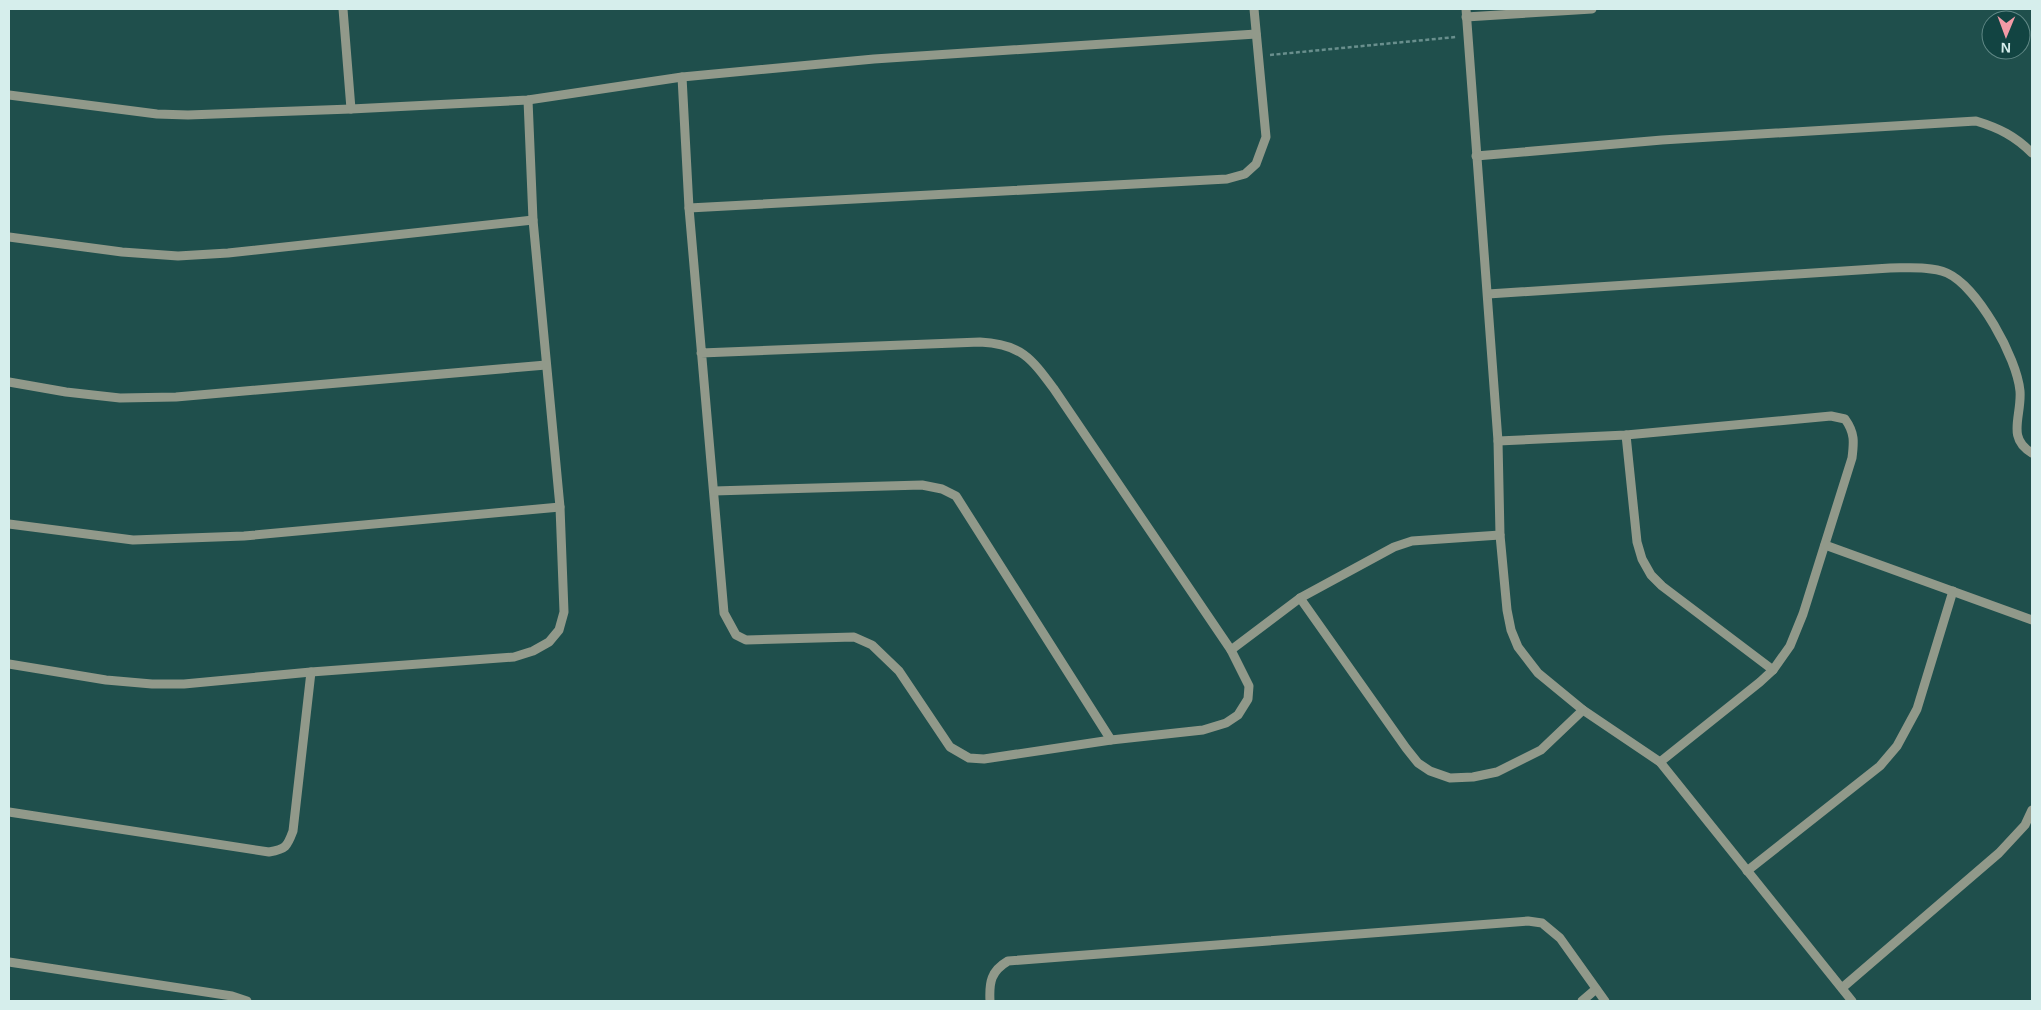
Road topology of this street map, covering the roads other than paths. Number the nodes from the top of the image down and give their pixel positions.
1 (342, 9) edge
2 (1254, 9) edge
3 (1592, 9) edge
4 (1466, 13) edge
5 (1256, 34) junction
6 (682, 77) junction
7 (9, 95) edge
8 (528, 100) junction
9 (351, 110) junction
10 (2032, 153) edge
11 (1476, 156) junction
12 (689, 208) junction
13 (533, 220) junction
14 (9, 237) edge
15 (1488, 294) junction
16 (701, 353) junction
17 (546, 365) junction
18 (9, 382) edge
19 (1626, 435) junction
20 (1498, 441) junction
21 (2032, 453) edge
22 (714, 491) junction
23 (560, 507) junction
24 (9, 524) edge
25 (1500, 535) junction
26 (1825, 545) junction
27 (1953, 591) junction
28 (1300, 598) junction
29 (2032, 620) edge
30 (1231, 650) junction
31 (9, 664) edge
32 (1773, 670) junction
33 (311, 672) junction
34 (1583, 710) junction
35 (1111, 740) junction
36 (1660, 762) junction
37 (2032, 810) edge
38 (9, 812) edge
39 (1747, 871) junction
40 (9, 962) edge
41 (1842, 988) junction
42 (1596, 989) junction
43 (247, 1001) edge
44 (990, 1001) edge
45 (1582, 1001) edge
46 (1605, 1001) edge
47 (1852, 1001) edge

1 - 9 street
2 - 5 street
3 - 4 street
4 - 11 street
5 - 6 street
5 - 12 street
6 - 8 street
6 - 12 street
7 - 9 street
8 - 9 street
8 - 13 street
10 - 11 street
11 - 15 street
12 - 16 street
13 - 14 street
13 - 17 street
15 - 20 street
15 - 21 street
16 - 22 street
16 - 30 street
17 - 18 street
17 - 23 street
19 - 20 street
19 - 26 street
19 - 32 street
20 - 25 street
22 - 35 street
22 - 35 street
23 - 24 street
23 - 33 street
25 - 28 street
25 - 34 street
26 - 27 street
26 - 32 street
27 - 29 street
27 - 39 street
28 - 30 street
28 - 34 street
30 - 35 street
31 - 33 street
32 - 36 street
33 - 38 street
34 - 36 street
36 - 39 street
37 - 41 street
39 - 41 street
40 - 43 street
41 - 47 street
42 - 44 street
42 - 45 street
42 - 46 street

